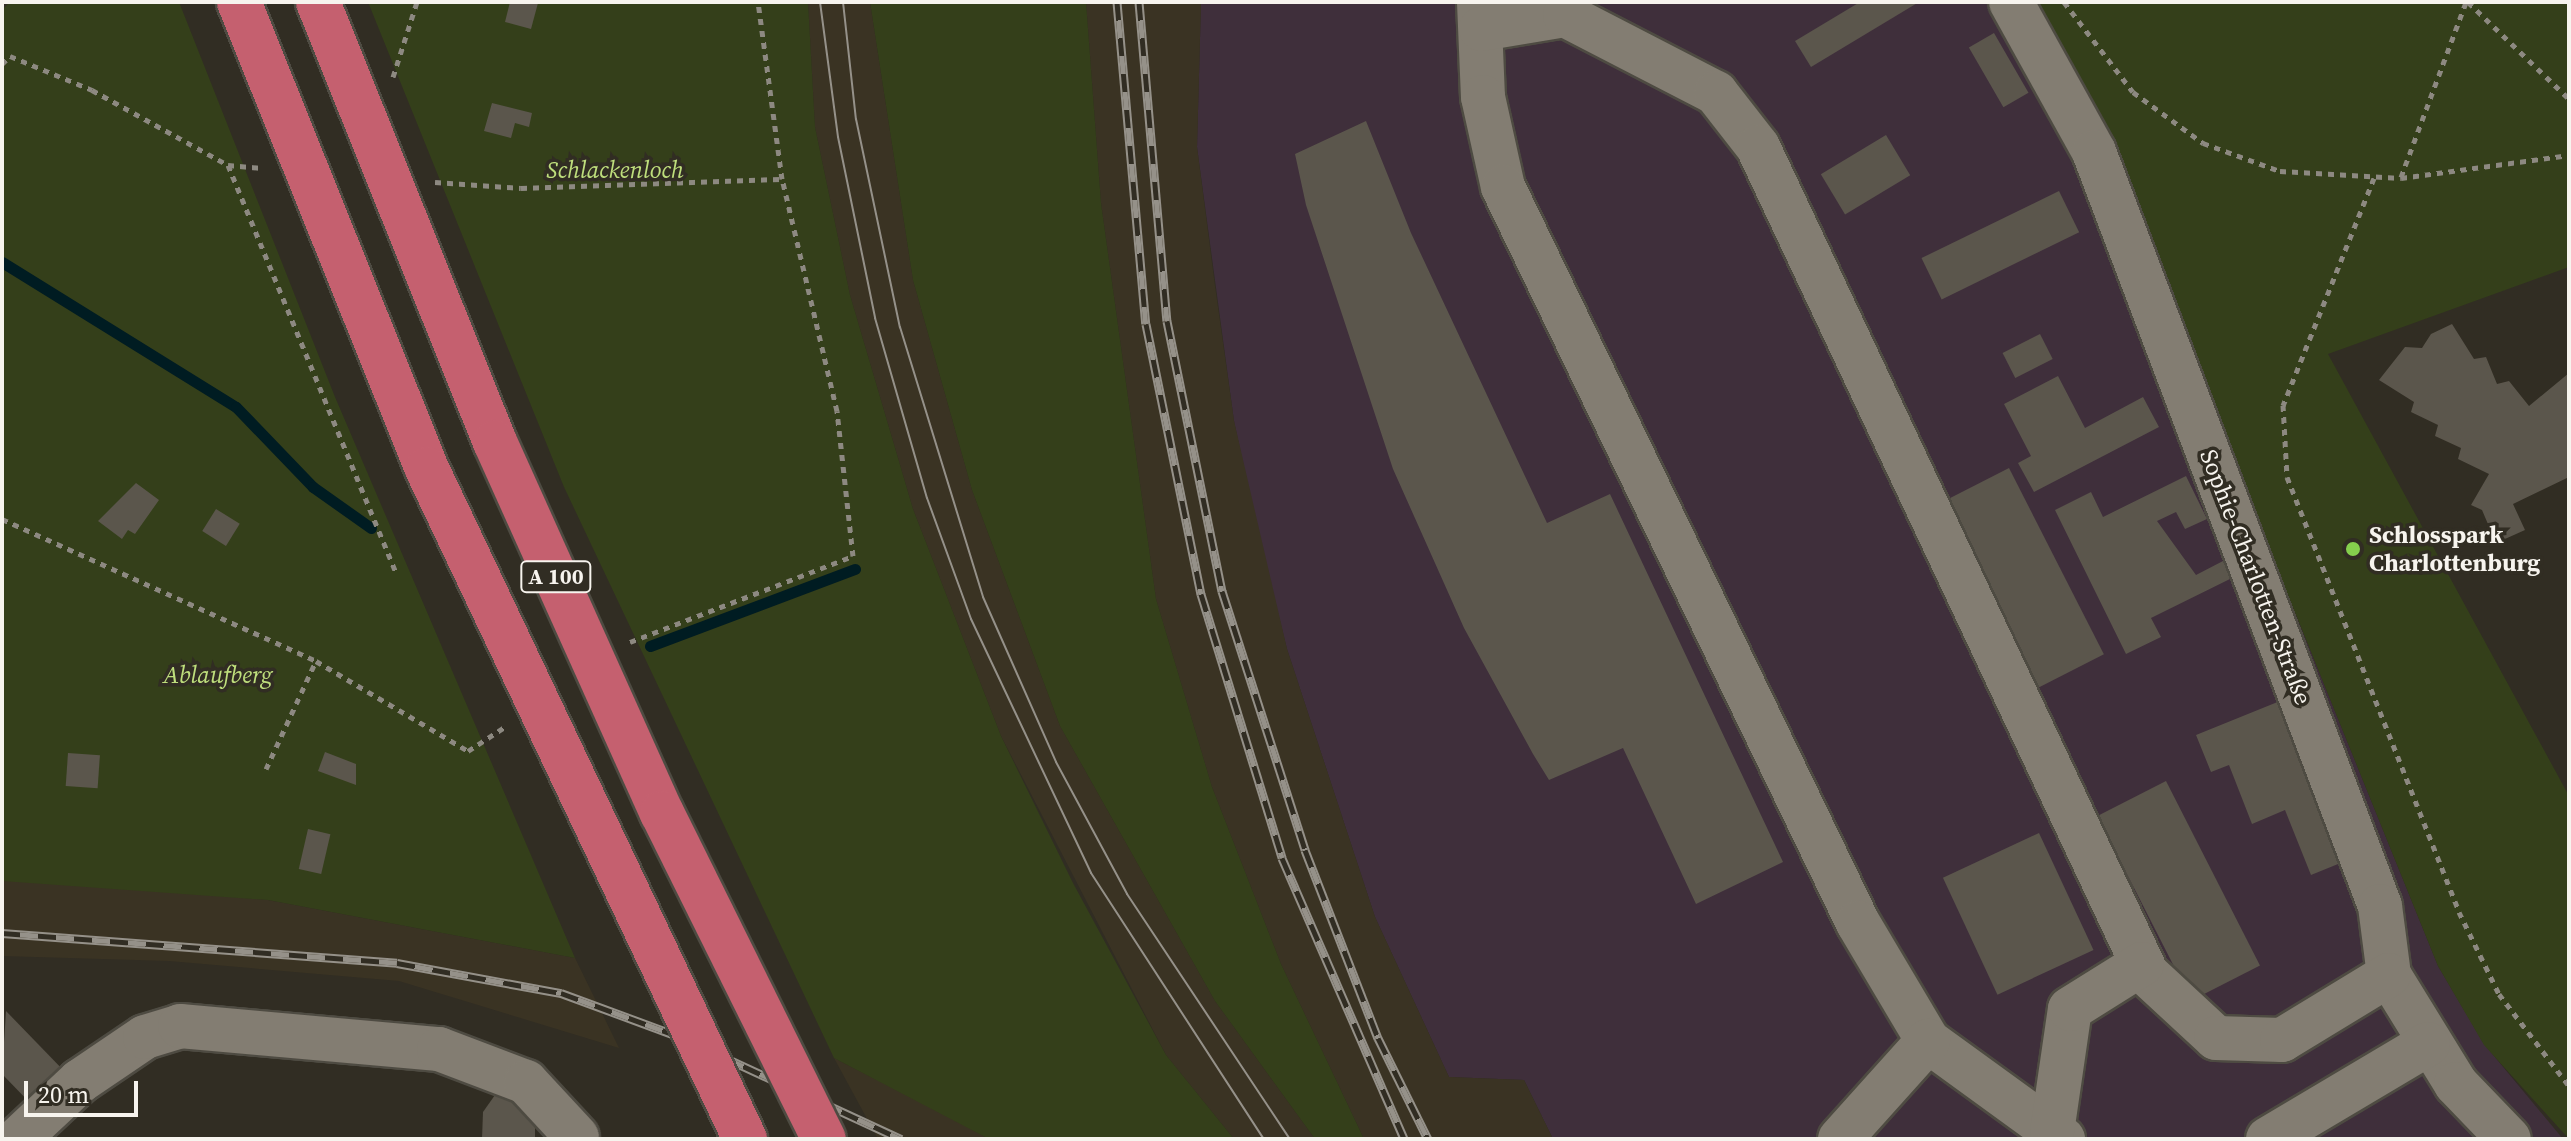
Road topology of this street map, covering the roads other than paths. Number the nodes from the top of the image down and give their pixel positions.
1 (239, 2) edge
2 (318, 2) edge
3 (2011, 2) edge
4 (1480, 16) edge
5 (2142, 964) junction
6 (2389, 975) junction
7 (1928, 1041) junction
8 (2428, 1044) junction
9 (2057, 1135) edge
10 (577, 1137) edge
11 (18, 1139) edge
12 (745, 1139) edge
13 (824, 1139) edge
14 (1840, 1139) edge
15 (2268, 1139) edge
16 (2509, 1139) edge

1 - 12 highway, A 100, bridge
2 - 13 highway, A 100, bridge
3 - 6 street, Sophie-Charlotten-Straße
4 - 5 street
4 - 7 street
5 - 6 street
5 - 9 street
6 - 8 street, Sophie-Charlotten-Straße
7 - 9 street
7 - 14 street
8 - 15 street
8 - 16 street, Sophie-Charlotten-Straße
10 - 11 street

